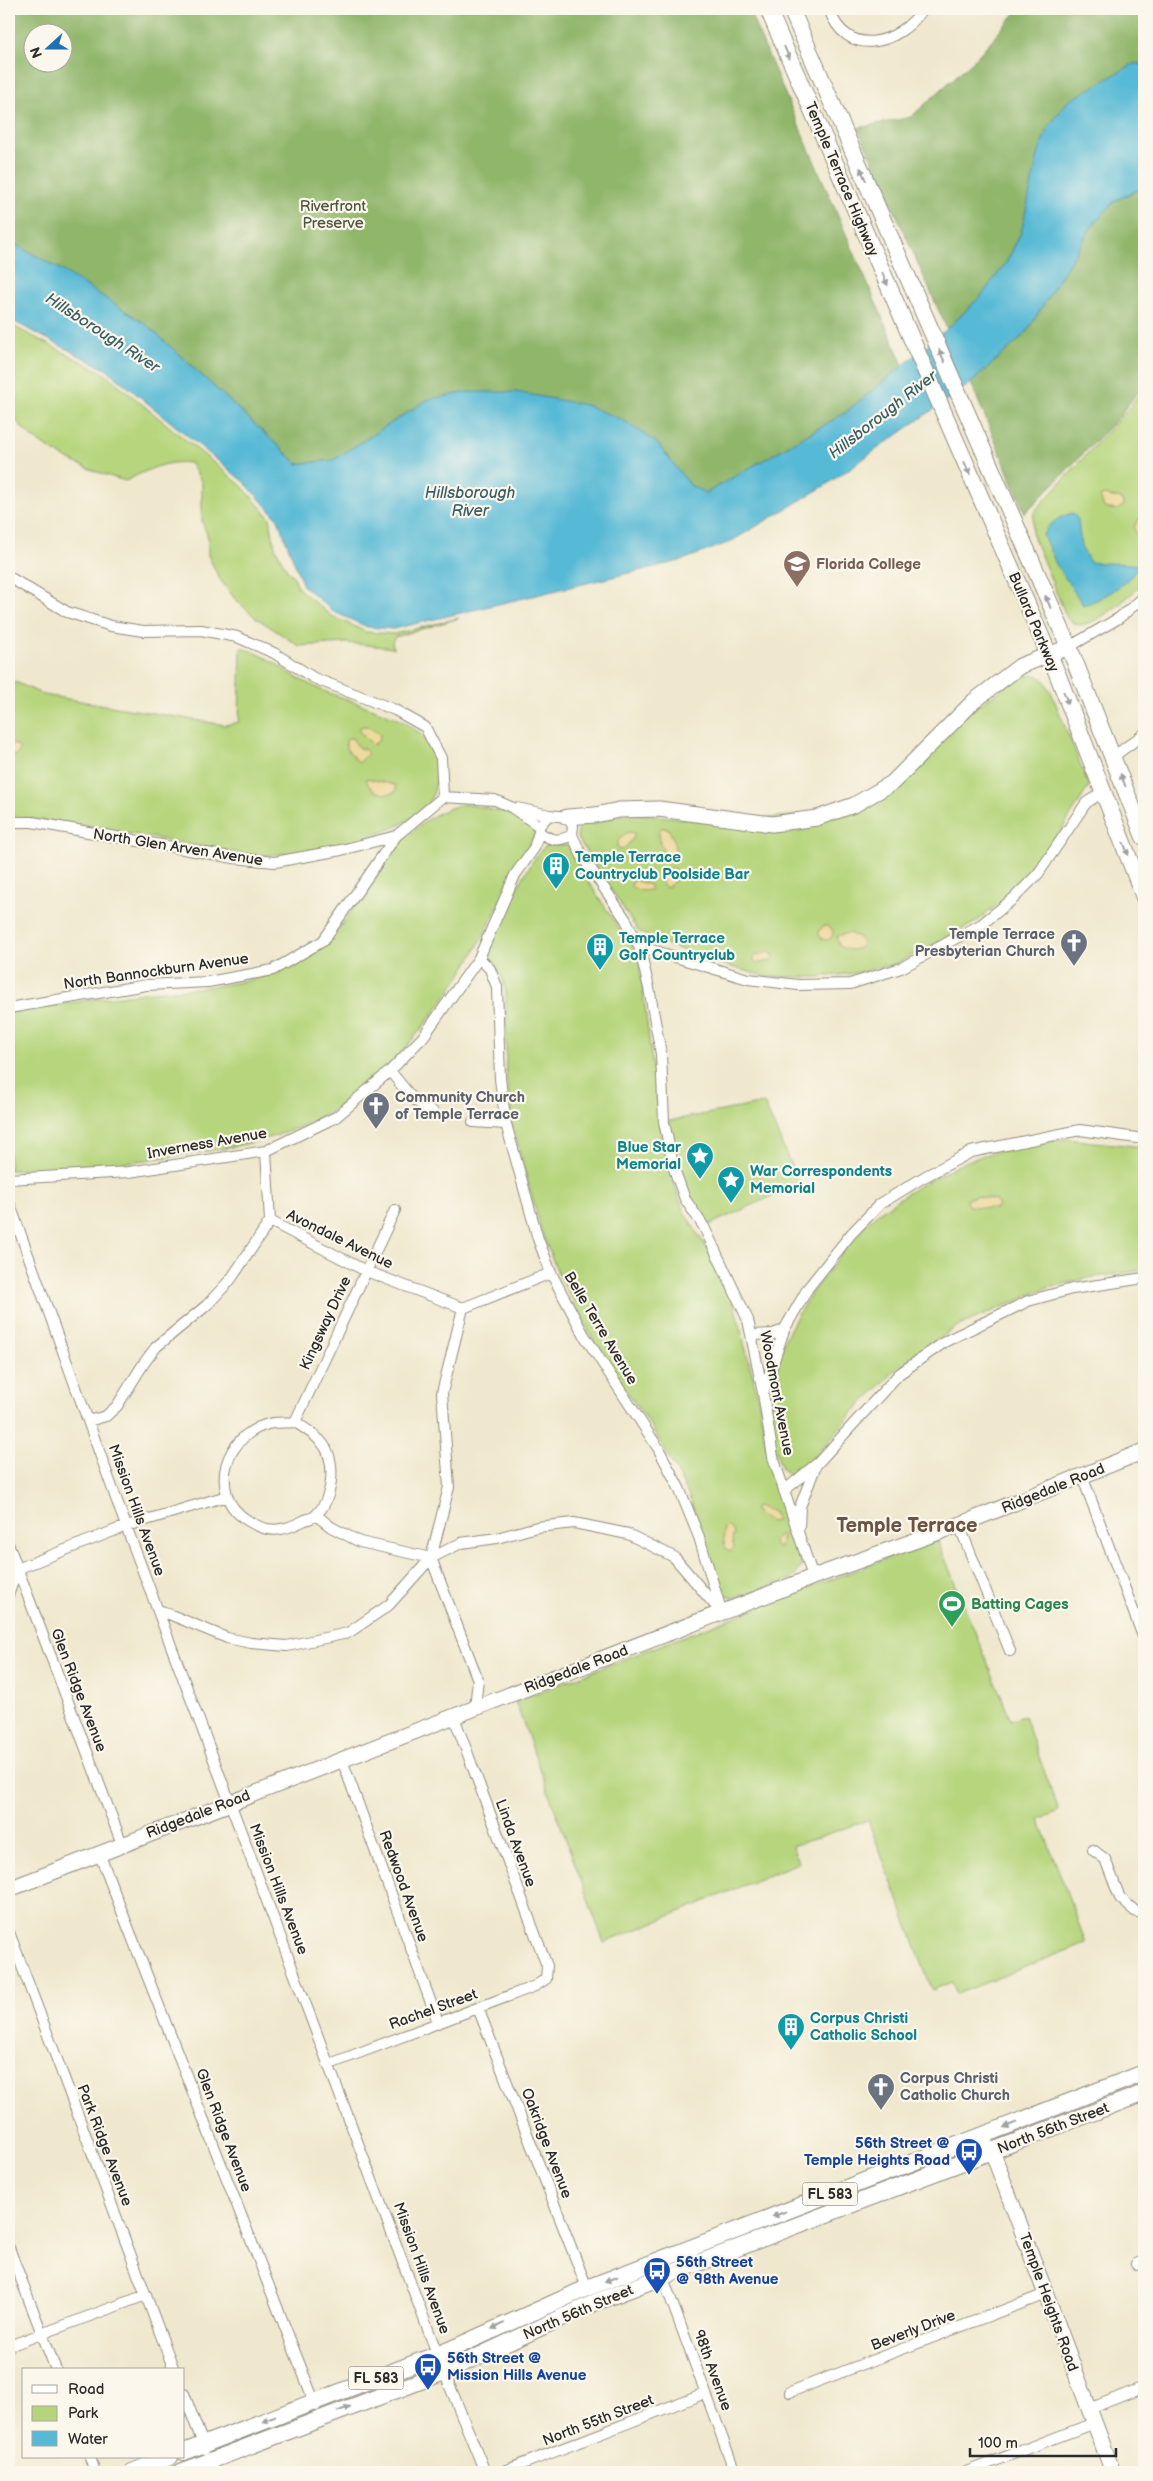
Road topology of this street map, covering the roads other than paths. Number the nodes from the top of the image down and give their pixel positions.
1 (768, 9) edge
2 (791, 9) edge
3 (829, 9) edge
4 (922, 9) edge
5 (932, 334) joint
6 (916, 350) joint
7 (9, 577) edge
8 (1144, 597) edge
9 (1069, 647) junction
10 (1048, 655) junction
11 (1144, 734) edge
12 (1114, 756) junction
13 (1103, 792) junction
14 (443, 797) junction
15 (511, 807) junction
16 (549, 815) junction
17 (9, 822) edge
18 (571, 826) junction
19 (539, 829) junction
20 (396, 836) junction
21 (1144, 837) edge
22 (562, 840) junction
23 (551, 841) junction
24 (534, 848) junction
25 (582, 856) junction
26 (1144, 897) edge
27 (638, 946) junction
28 (479, 958) junction
29 (9, 1008) edge
30 (390, 1071) junction
31 (433, 1112) dead end
32 (473, 1122) dead end
33 (506, 1124) junction
34 (1144, 1139) edge
35 (266, 1151) junction
36 (9, 1179) edge
37 (9, 1202) edge
38 (395, 1210) dead end
39 (270, 1222) junction
40 (366, 1272) junction
41 (552, 1273) junction
42 (1144, 1278) edge
43 (463, 1308) junction
44 (784, 1330) junction
45 (752, 1335) junction
46 (763, 1392) junction
47 (88, 1421) junction
48 (295, 1422) junction
49 (1144, 1451) edge
50 (816, 1465) junction
51 (1082, 1476) junction
52 (784, 1491) junction
53 (227, 1496) junction
54 (316, 1515) junction
55 (959, 1525) junction
56 (126, 1526) junction
57 (798, 1534) junction
58 (9, 1546) edge
59 (431, 1558) junction
60 (13, 1567) edge
61 (813, 1577) junction
62 (9, 1593) edge
63 (159, 1610) junction
64 (722, 1613) junction
65 (1144, 1639) edge
66 (1010, 1651) dead end
67 (475, 1707) junction
68 (454, 1717) junction
69 (342, 1760) junction
70 (230, 1801) junction
71 (122, 1844) junction
72 (1093, 1850) dead end
73 (99, 1853) junction
74 (9, 1886) edge
75 (1144, 1912) edge
76 (9, 1932) edge
77 (546, 1979) joint
78 (478, 2008) junction
79 (438, 2022) junction
80 (330, 2064) junction
81 (1141, 2075) edge
82 (1144, 2093) edge
83 (1068, 2122) junction
84 (977, 2138) junction
85 (992, 2151) junction
86 (906, 2165) junction
87 (848, 2207) junction
88 (754, 2224) junction
89 (761, 2240) junction
90 (9, 2248) edge
91 (657, 2261) junction
92 (663, 2278) junction
93 (587, 2288) junction
94 (1046, 2294) junction
95 (146, 2295) junction
96 (42, 2334) junction
97 (9, 2346) edge
98 (438, 2354) junction
99 (55, 2368) edge
100 (173, 2368) edge
101 (444, 2372) junction
102 (1144, 2387) edge
103 (790, 2392) dead end
104 (706, 2394) junction
105 (185, 2397) edge
106 (315, 2402) junction
107 (1089, 2409) junction
108 (321, 2418) junction
109 (1094, 2423) junction
110 (203, 2444) junction
111 (185, 2452) edge
112 (90, 2458) edge
113 (167, 2458) edge
114 (210, 2461) junction
115 (96, 2472) edge
116 (132, 2472) edge
117 (181, 2472) edge
118 (485, 2472) edge
119 (502, 2472) edge
120 (735, 2472) edge
121 (966, 2472) edge
122 (1113, 2472) edge

1 -> 6 main road, Temple Terrace Highway
5 -> 2 main road, Temple Terrace Highway
3 - 4 street
9 -> 5 main road, Bullard Parkway
6 -> 10 main road, Bullard Parkway
7 - 14 street
8 - 9 street
9 - 10 street
9 - 12 main road, Bullard Parkway
10 -> 13 main road, Bullard Parkway
10 - 18 street
11 - 12 street
21 -> 12 main road, Bullard Parkway
13 -> 26 main road, Bullard Parkway
13 - 27 street
14 - 15 street
14 - 20 street, North Glen Arven Avenue
15 - 16 street
15 - 19 street
16 - 18 street
16 - 19 street
17 - 20 street, North Glen Arven Avenue
18 - 22 street
18 - 25 street, Woodmont Avenue
19 - 23 street
19 - 24 street, Inverness Avenue
20 - 29 street, North Bannockburn Avenue
22 - 23 street
22 - 25 street, Woodmont Avenue
23 - 24 street
24 - 28 street, Inverness Avenue
25 - 27 street, Woodmont Avenue
27 - 45 street, Woodmont Avenue
28 - 30 street, Inverness Avenue
28 - 33 street, Belle Terre Avenue
30 - 31 street
30 - 35 street, Inverness Avenue
32 - 33 street
33 - 41 street, Belle Terre Avenue
34 - 44 street
35 - 36 street, Inverness Avenue
35 - 39 street, Avondale Avenue
37 - 47 street, Mission Hills Avenue
38 - 40 street, Kingsway Drive
39 - 40 street, Avondale Avenue
39 - 47 street
40 - 43 street, Avondale Avenue
40 - 48 street, Kingsway Drive
41 - 43 street
41 - 64 street, Belle Terre Avenue
42 - 50 street
43 - 59 street
44 - 45 street
44 - 46 street
45 - 46 street, Woodmont Avenue
46 - 52 street, Woodmont Avenue
47 - 56 street, Mission Hills Avenue
48 - 53 street
48 - 54 street
49 - 51 street, Ridgedale Road
50 - 52 street
50 - 57 street
51 - 55 street, Ridgedale Road
51 - 65 street
52 - 57 street, Woodmont Avenue
53 - 54 street
53 - 56 street
54 - 59 street
55 - 61 street, Ridgedale Road
55 - 66 street
56 - 60 street
56 - 63 street, Mission Hills Avenue
57 - 61 street, Woodmont Avenue
58 - 60 street, Glen Ridge Avenue
59 - 63 street
59 - 64 street
59 - 67 street
60 - 62 street
60 - 71 street, Glen Ridge Avenue
61 - 64 street, Ridgedale Road
63 - 70 street, Mission Hills Avenue
64 - 67 street, Ridgedale Road
67 - 68 street, Ridgedale Road
68 - 69 street, Ridgedale Road
68 - 77 street, Linda Avenue
69 - 70 street, Ridgedale Road
69 - 79 street, Redwood Avenue
70 - 71 street, Ridgedale Road
70 - 80 street, Mission Hills Avenue
71 - 73 street, Ridgedale Road
72 - 75 street
73 - 74 street, Ridgedale Road
73 - 106 street, Glen Ridge Avenue
76 - 95 street, Park Ridge Avenue
77 - 78 street, Rachel Street
78 - 79 street, Rachel Street
78 - 93 street, Oakridge Avenue
79 - 80 street, Rachel Street
80 - 98 street, Mission Hills Avenue
81 - 83 main road
81 -> 84 main road, North 56th Street / FL 583
82 - 83 main road, North 56th Street / FL 583
83 - 85 main road, North 56th Street / FL 583
84 - 85 street, Temple Heights Road
84 - 86 main road, North 56th Street / FL 583
85 - 87 main road, North 56th Street / FL 583
85 - 94 street, Temple Heights Road
86 - 87 main road
86 -> 88 main road, North 56th Street / FL 583
87 - 89 main road, North 56th Street / FL 583
88 - 89 main road
88 - 91 main road, North 56th Street / FL 583
89 - 92 main road, North 56th Street / FL 583
90 - 96 street
91 - 92 main road
91 -> 93 main road, North 56th Street / FL 583
92 - 101 main road, North 56th Street / FL 583
92 - 104 street, 98th Avenue
93 -> 98 main road, North 56th Street / FL 583
94 - 103 street, Beverly Drive
94 - 107 street, Temple Heights Road
95 - 96 street
95 - 100 street, Park Ridge Avenue
96 - 97 street
96 - 99 street
98 - 101 street, Mission Hills Avenue
98 - 106 main road, North 56th Street / FL 583
108 -> 101 main road, North 56th Street / FL 583
101 - 118 street, Mission Hills Avenue
102 - 107 street
104 - 119 street, North 55th Street
104 - 120 street, 98th Avenue
105 - 110 street
106 - 108 street, Glen Ridge Avenue
106 -> 110 main road, North 56th Street / FL 583
107 - 109 street, Temple Heights Road
108 - 114 main road, North 56th Street / FL 583
109 - 121 street
109 - 122 street, Temple Heights Road
110 - 111 main road, North 56th Street / FL 583
110 - 114 street
112 - 115 street
113 - 116 main road
114 - 117 main road, North 56th Street / FL 583

